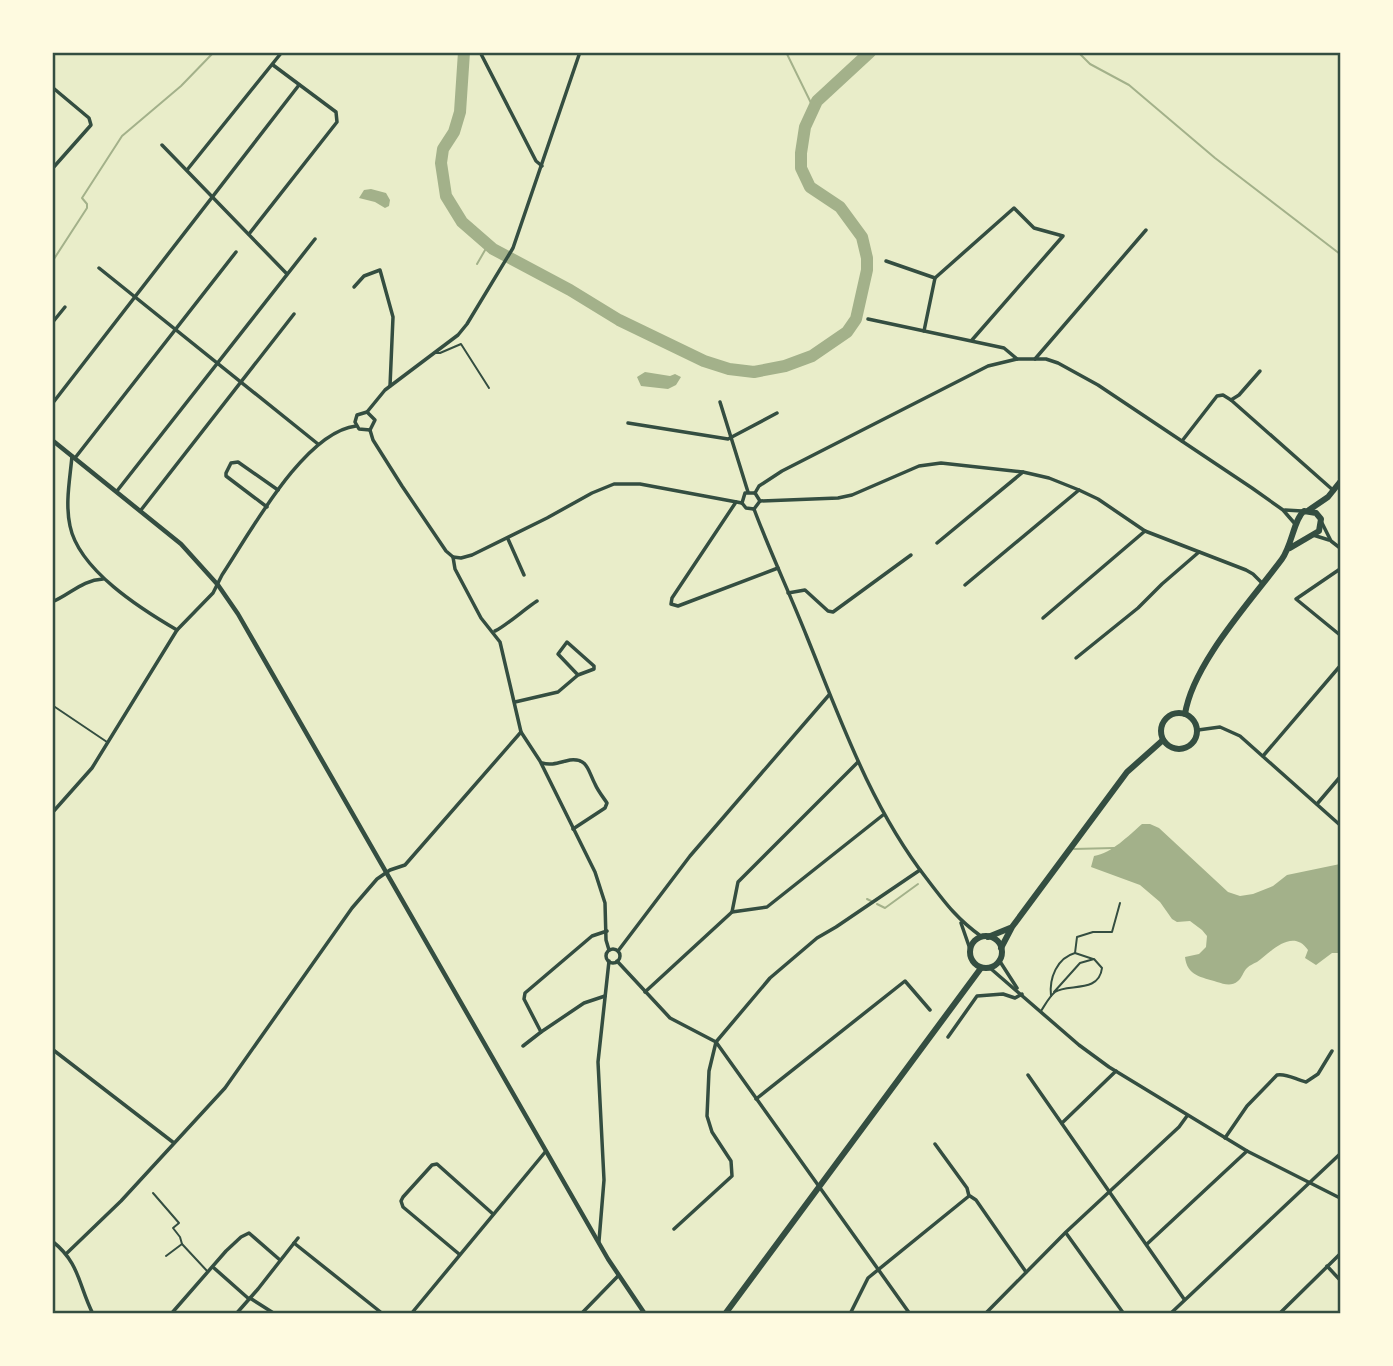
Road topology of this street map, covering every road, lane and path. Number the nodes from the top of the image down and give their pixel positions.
1 (282, 52) edge
2 (480, 52) edge
3 (580, 52) edge
4 (273, 65) junction
5 (299, 85) junction
6 (52, 87) edge
7 (162, 145) dead end
8 (541, 166) junction
9 (52, 169) edge
10 (187, 170) junction
11 (213, 196) junction
12 (1146, 230) dead end
13 (249, 234) junction
14 (314, 239) dead end
15 (236, 253) dead end
16 (886, 261) dead end
17 (99, 268) dead end
18 (286, 274) junction
19 (935, 278) junction
20 (354, 287) dead end
21 (136, 297) junction
22 (65, 307) dead end
23 (294, 314) dead end
24 (868, 319) dead end
25 (52, 323) edge
26 (176, 329) junction
27 (924, 331) junction
28 (972, 340) junction
29 (434, 352) junction
30 (1017, 359) junction
31 (1035, 359) junction
32 (219, 363) junction
33 (1260, 371) dead end
34 (241, 382) junction
35 (390, 386) junction
36 (489, 388) dead end
37 (1231, 400) junction
38 (720, 402) dead end
39 (52, 404) edge
40 (367, 412) junction
41 (777, 413) dead end
42 (628, 423) dead end
43 (356, 426) junction
44 (370, 430) junction
45 (731, 437) junction
46 (52, 440) edge
47 (1182, 441) junction
48 (318, 444) junction
49 (74, 457) junction
50 (1023, 472) junction
51 (1340, 482) edge
52 (1079, 490) junction
53 (117, 491) junction
54 (278, 491) junction
55 (748, 492) junction
56 (755, 493) junction
57 (1331, 494) junction
58 (760, 501) junction
59 (739, 502) junction
60 (267, 507) junction
61 (141, 509) junction
62 (754, 509) junction
63 (1283, 510) junction
64 (1306, 511) junction
65 (1321, 521) junction
66 (1296, 526) junction
67 (1145, 531) junction
68 (1311, 536) junction
69 (508, 538) junction
70 (1331, 541) junction
71 (937, 543) dead end
72 (1290, 548) junction
73 (1340, 548) edge
74 (1199, 552) junction
75 (911, 555) dead end
76 (453, 556) junction
77 (778, 568) junction
78 (1340, 569) edge
79 (524, 575) dead end
80 (103, 579) junction
81 (218, 585) junction
82 (965, 585) dead end
83 (1263, 585) junction
84 (788, 593) junction
85 (1289, 593) dead end
86 (1296, 599) junction
87 (537, 601) dead end
88 (52, 602) edge
89 (1043, 618) dead end
90 (177, 630) junction
91 (493, 631) junction
92 (1340, 635) edge
93 (1076, 658) dead end
94 (1340, 666) edge
95 (578, 675) junction
96 (829, 695) junction
97 (515, 702) junction
98 (52, 705) edge
99 (1185, 714) junction
100 (1198, 730) junction
101 (521, 732) junction
102 (1163, 740) junction
103 (108, 743) junction
104 (1263, 756) junction
105 (540, 761) junction
106 (858, 762) junction
107 (1340, 777) edge
108 (1317, 804) junction
109 (52, 813) edge
110 (884, 814) junction
111 (1340, 825) edge
112 (573, 829) junction
113 (920, 870) junction
114 (386, 872) junction
115 (1120, 903) dead end
116 (732, 912) junction
117 (960, 921) junction
118 (1012, 927) junction
119 (607, 931) junction
120 (985, 937) junction
121 (1001, 948) junction
122 (609, 950) junction
123 (970, 950) junction
124 (618, 951) junction
125 (1075, 953) junction
126 (1094, 959) junction
127 (999, 960) junction
128 (609, 961) junction
129 (617, 961) junction
130 (972, 961) junction
131 (981, 968) junction
132 (990, 968) junction
133 (970, 981) junction
134 (645, 992) junction
135 (1020, 992) junction
136 (1054, 992) junction
137 (605, 996) junction
138 (1051, 997) junction
139 (930, 1010) dead end
140 (1040, 1012) junction
141 (541, 1032) junction
142 (947, 1037) dead end
143 (716, 1042) junction
144 (523, 1046) dead end
145 (52, 1049) edge
146 (1332, 1051) dead end
147 (1116, 1071) junction
148 (1028, 1075) dead end
149 (756, 1099) junction
150 (1187, 1116) junction
151 (1062, 1123) junction
152 (1225, 1138) junction
153 (174, 1143) junction
154 (935, 1144) dead end
155 (1247, 1151) junction
156 (546, 1152) junction
157 (1340, 1154) edge
158 (1308, 1183) junction
159 (1111, 1191) junction
160 (153, 1193) dead end
161 (969, 1196) junction
162 (1340, 1198) edge
163 (493, 1214) junction
164 (674, 1229) dead end
165 (1066, 1232) junction
166 (52, 1241) edge
167 (181, 1244) junction
168 (1147, 1244) junction
169 (600, 1245) junction
170 (67, 1252) junction
171 (459, 1254) junction
172 (1340, 1254) edge
173 (166, 1256) dead end
174 (279, 1260) junction
175 (1327, 1266) junction
176 (213, 1268) junction
177 (878, 1269) junction
178 (1026, 1272) junction
179 (209, 1273) junction
180 (618, 1276) junction
181 (1340, 1280) edge
182 (249, 1299) junction
183 (1184, 1299) junction
184 (93, 1314) edge
185 (171, 1314) edge
186 (236, 1314) edge
187 (275, 1314) edge
188 (383, 1314) edge
189 (411, 1314) edge
190 (581, 1314) edge
191 (645, 1314) edge
192 (725, 1314) edge
193 (850, 1314) edge
194 (910, 1314) edge
195 (985, 1314) edge
196 (1124, 1314) edge
197 (1170, 1314) edge
198 (1279, 1314) edge

1 - 4 street
2 - 8 street
3 - 8 street
4 - 5 street
4 - 10 street
5 - 11 street
5 - 13 street
6 - 9 street
7 - 10 street
8 - 29 street
10 - 11 street
11 - 13 street
11 - 21 street
12 - 31 street
13 - 18 street
14 - 18 street
15 - 26 street
16 - 19 street
17 - 21 street
18 - 32 street
19 - 27 street
19 - 28 street
20 - 35 street
21 - 26 street
21 - 39 street
22 - 25 street
23 - 34 street
24 - 27 street
26 - 32 street
26 - 49 street
27 - 28 street
28 - 30 street
29 - 35 street
29 - 36 lane
30 - 31 street
30 - 56 street
31 - 47 street
32 - 34 street
32 - 53 street
33 - 37 street
34 - 48 street
34 - 61 street
35 - 40 street
37 - 47 street
37 - 57 street
38 - 45 street
40 - 43 street
40 - 44 street
41 - 45 street
42 - 45 street
43 - 44 street
43 - 48 street
44 - 76 street
45 - 55 street
46 - 49 street
47 - 63 street
48 - 54 street
49 - 53 street
49 - 80 street
50 - 52 street
50 - 58 street
50 - 71 street
51 - 57 main road
52 - 67 street
52 - 82 street
53 - 61 street
54 - 60 street
54 - 60 street
55 - 56 street
55 - 59 street
56 - 58 street
57 - 64 main road
57 - 65 main road
58 - 62 street
59 - 62 street
59 - 69 street
59 - 77 street
60 - 81 street
61 - 81 street
62 - 77 street
63 - 64 street
63 - 66 street
64 - 65 main road
64 - 66 main road
65 - 68 main road
65 - 70 street
66 - 68 main road
66 - 72 main road
67 - 74 street
67 - 89 street
68 - 70 street
68 - 72 main road
69 - 76 street
69 - 79 street
70 - 73 street
72 - 83 main road
74 - 83 street
74 - 93 street
75 - 84 street
76 - 91 street
77 - 84 street
78 - 86 street
80 - 88 street
80 - 90 street
81 - 90 street
81 - 114 street
83 - 99 main road
84 - 96 street
85 - 86 street
86 - 92 street
87 - 91 street
90 - 103 street
91 - 97 street
94 - 104 street
95 - 95 street
95 - 97 street
96 - 106 street
96 - 124 street
97 - 101 street
98 - 103 lane
99 - 100 main road
99 - 102 main road
100 - 102 main road
100 - 104 street
101 - 105 street
101 - 114 street
102 - 118 main road
103 - 109 street
104 - 108 street
105 - 112 street
105 - 112 street
106 - 110 street
106 - 116 street
107 - 108 street
108 - 111 street
110 - 113 street
110 - 116 street
112 - 119 street
113 - 117 street
113 - 143 street
114 - 153 street
114 - 156 street
115 - 125 lane
116 - 134 street
117 - 120 street
117 - 123 street
118 - 120 main road
118 - 121 main road
119 - 122 street
119 - 141 street
120 - 121 main road
120 - 123 main road
121 - 127 main road
122 - 124 street
122 - 128 street
123 - 130 main road
124 - 129 street
125 - 126 lane
125 - 138 lane
126 - 136 lane
126 - 136 lane
127 - 132 main road
127 - 135 street
128 - 129 street
128 - 137 street
129 - 134 street
130 - 131 main road
130 - 133 main road
131 - 132 main road
131 - 133 main road
132 - 135 street
133 - 192 main road
134 - 143 street
135 - 140 street
135 - 142 street
136 - 138 lane
137 - 141 street
137 - 169 street
138 - 140 lane
139 - 149 street
140 - 147 street
141 - 144 street
143 - 149 street
143 - 164 street
145 - 153 street
146 - 152 street
147 - 150 street
147 - 151 street
148 - 151 street
149 - 177 street
150 - 152 street
150 - 159 street
151 - 159 street
152 - 155 street
153 - 170 street
154 - 161 street
155 - 158 street
155 - 168 street
156 - 163 street
156 - 169 street
157 - 158 street
158 - 162 street
158 - 183 street
159 - 165 street
159 - 168 street
160 - 167 lane
161 - 177 street
161 - 178 street
163 - 171 street
163 - 171 street
165 - 178 street
165 - 196 street
166 - 170 street
167 - 173 lane
167 - 179 lane
168 - 183 street
169 - 180 street
170 - 184 street
171 - 189 street
172 - 175 street
174 - 176 street
174 - 182 street
174 - 188 street
175 - 181 street
175 - 198 street
176 - 179 street
176 - 182 street
177 - 193 street
177 - 194 street
178 - 195 street
179 - 185 street
180 - 190 street
180 - 191 street
182 - 186 street
182 - 187 street
183 - 197 street

